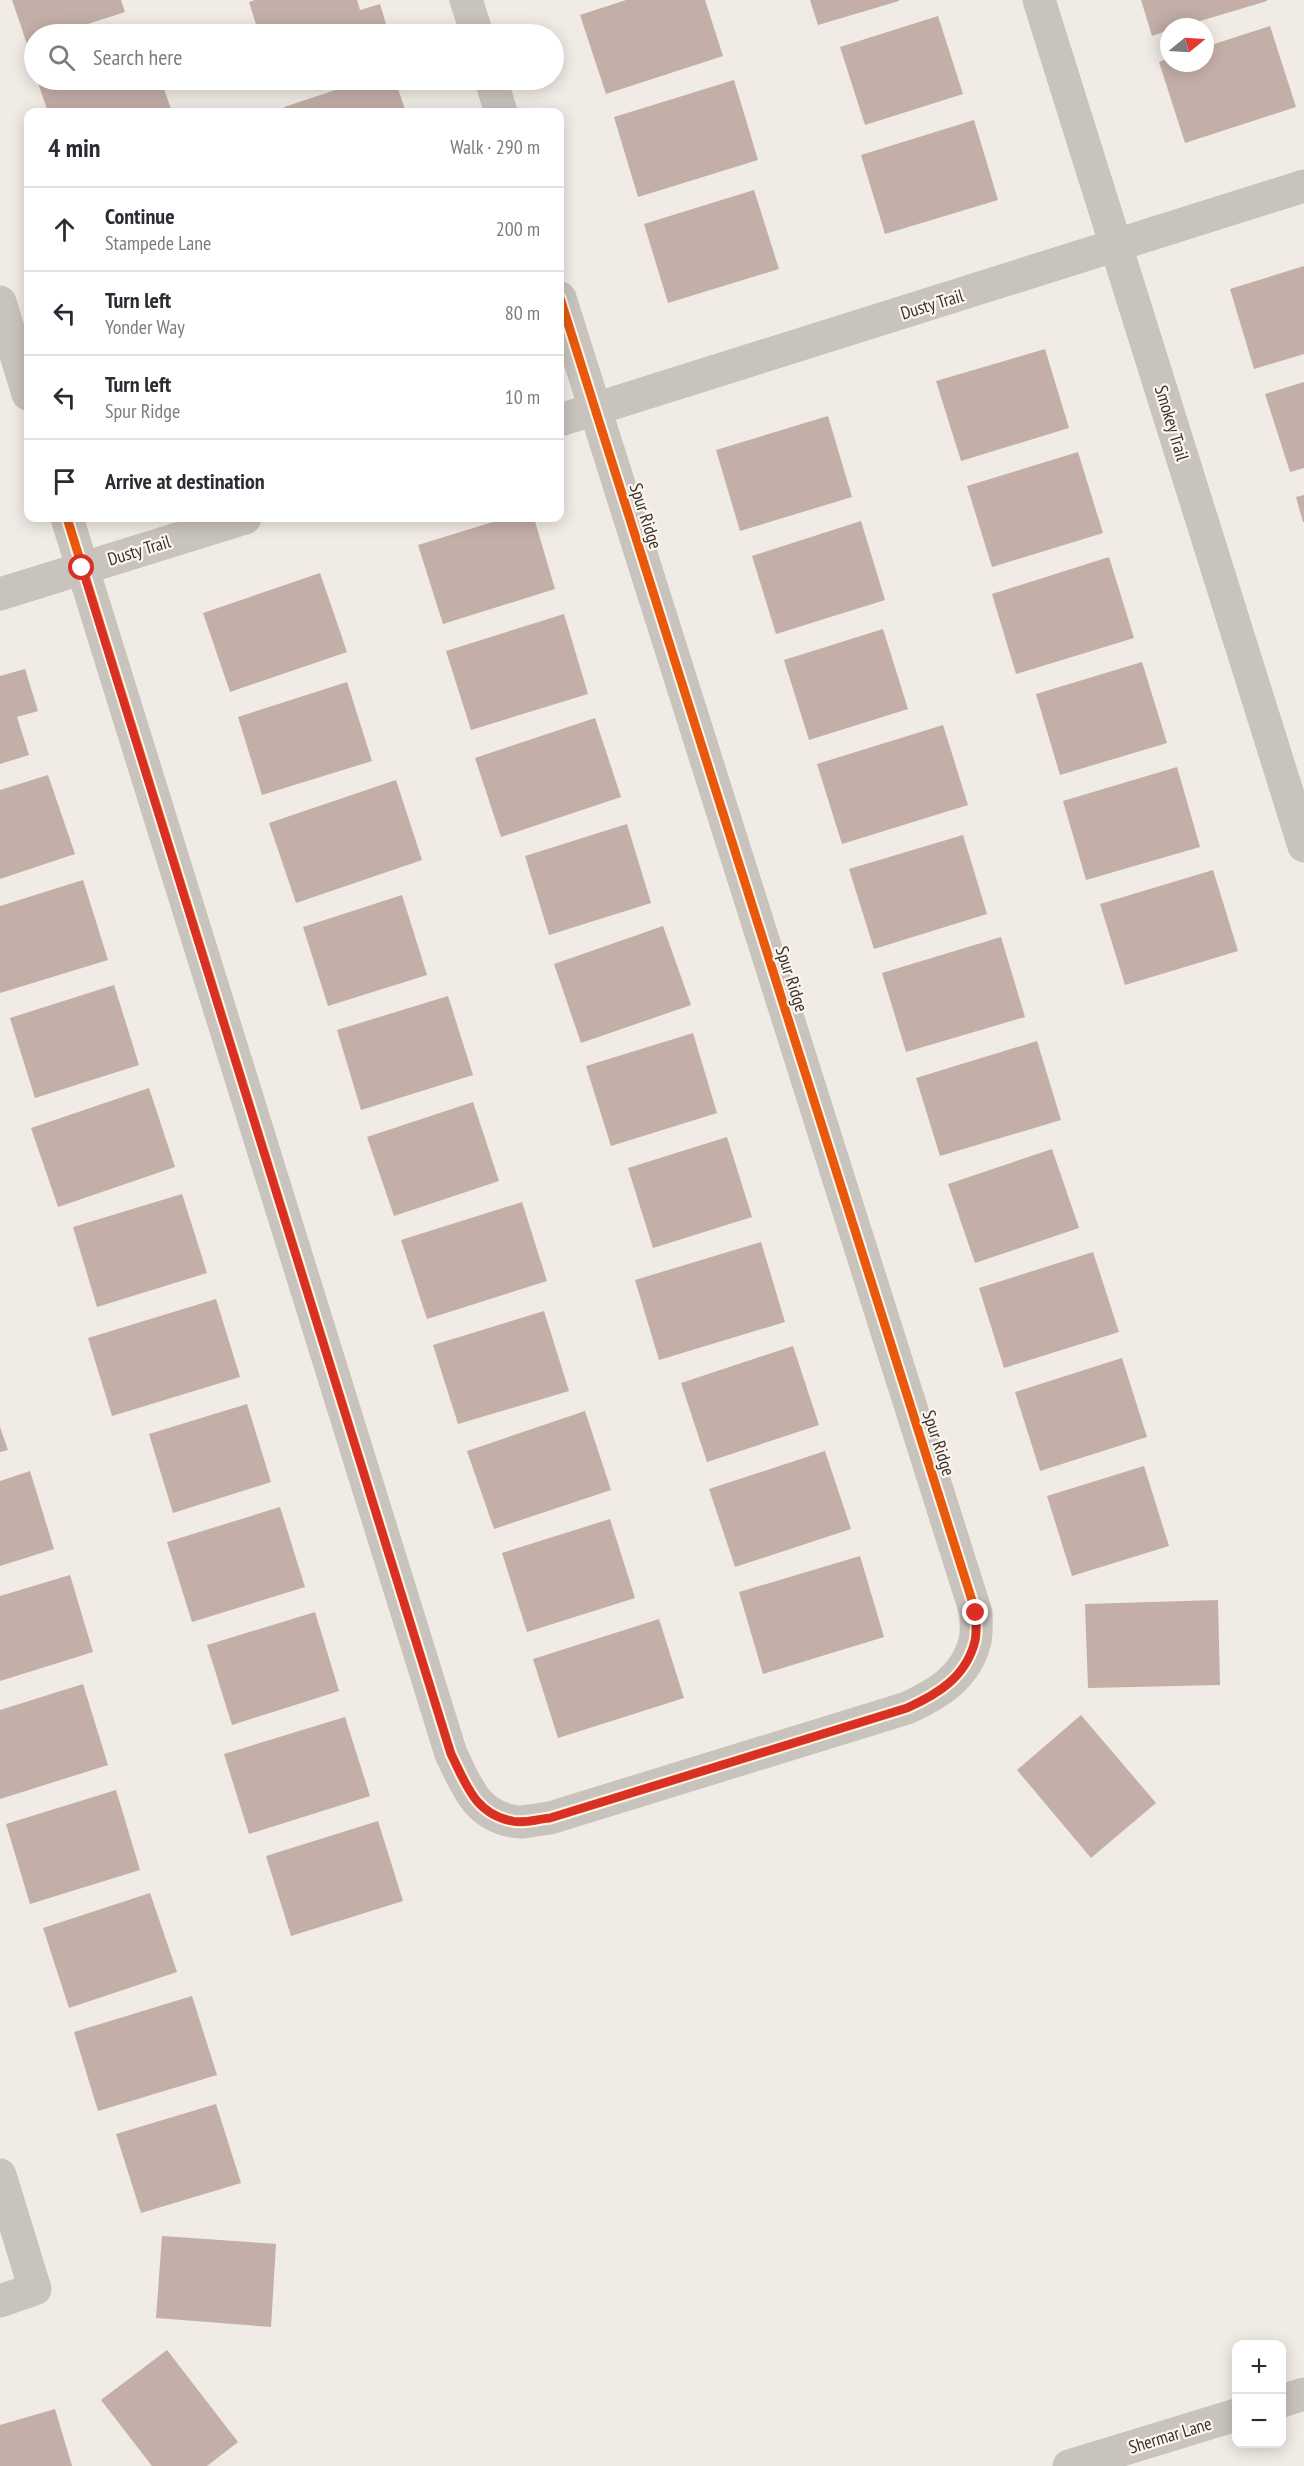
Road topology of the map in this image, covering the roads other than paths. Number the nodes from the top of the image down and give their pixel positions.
1 (466, 0) edge
2 (1039, 0) edge
3 (474, 24) edge
4 (494, 90) edge
5 (500, 108) edge
6 (1304, 186) edge
7 (1116, 246) junction
8 (0, 302) edge
9 (564, 311) edge
10 (24, 381) edge
11 (594, 409) junction
12 (564, 419) edge
13 (68, 522) edge
14 (232, 522) edge
15 (82, 568) junction
16 (0, 594) edge
17 (1304, 846) edge
18 (0, 2175) edge
19 (0, 2301) edge
20 (1304, 2394) edge
21 (1286, 2399) edge
22 (1232, 2416) edge
23 (1069, 2466) edge

1 - 3 street
2 - 7 street, Smokey Trail
4 - 5 street
6 - 7 street, Dusty Trail
7 - 11 street, Dusty Trail
7 - 17 street, Smokey Trail
8 - 10 street
9 - 11 street, Spur Ridge
11 - 12 street, Dusty Trail
11 - 15 street, Spur Ridge
13 - 15 street
14 - 15 street, Dusty Trail
15 - 16 street, Dusty Trail
18 - 19 street
20 - 21 street
22 - 23 street, Shermar Lane

